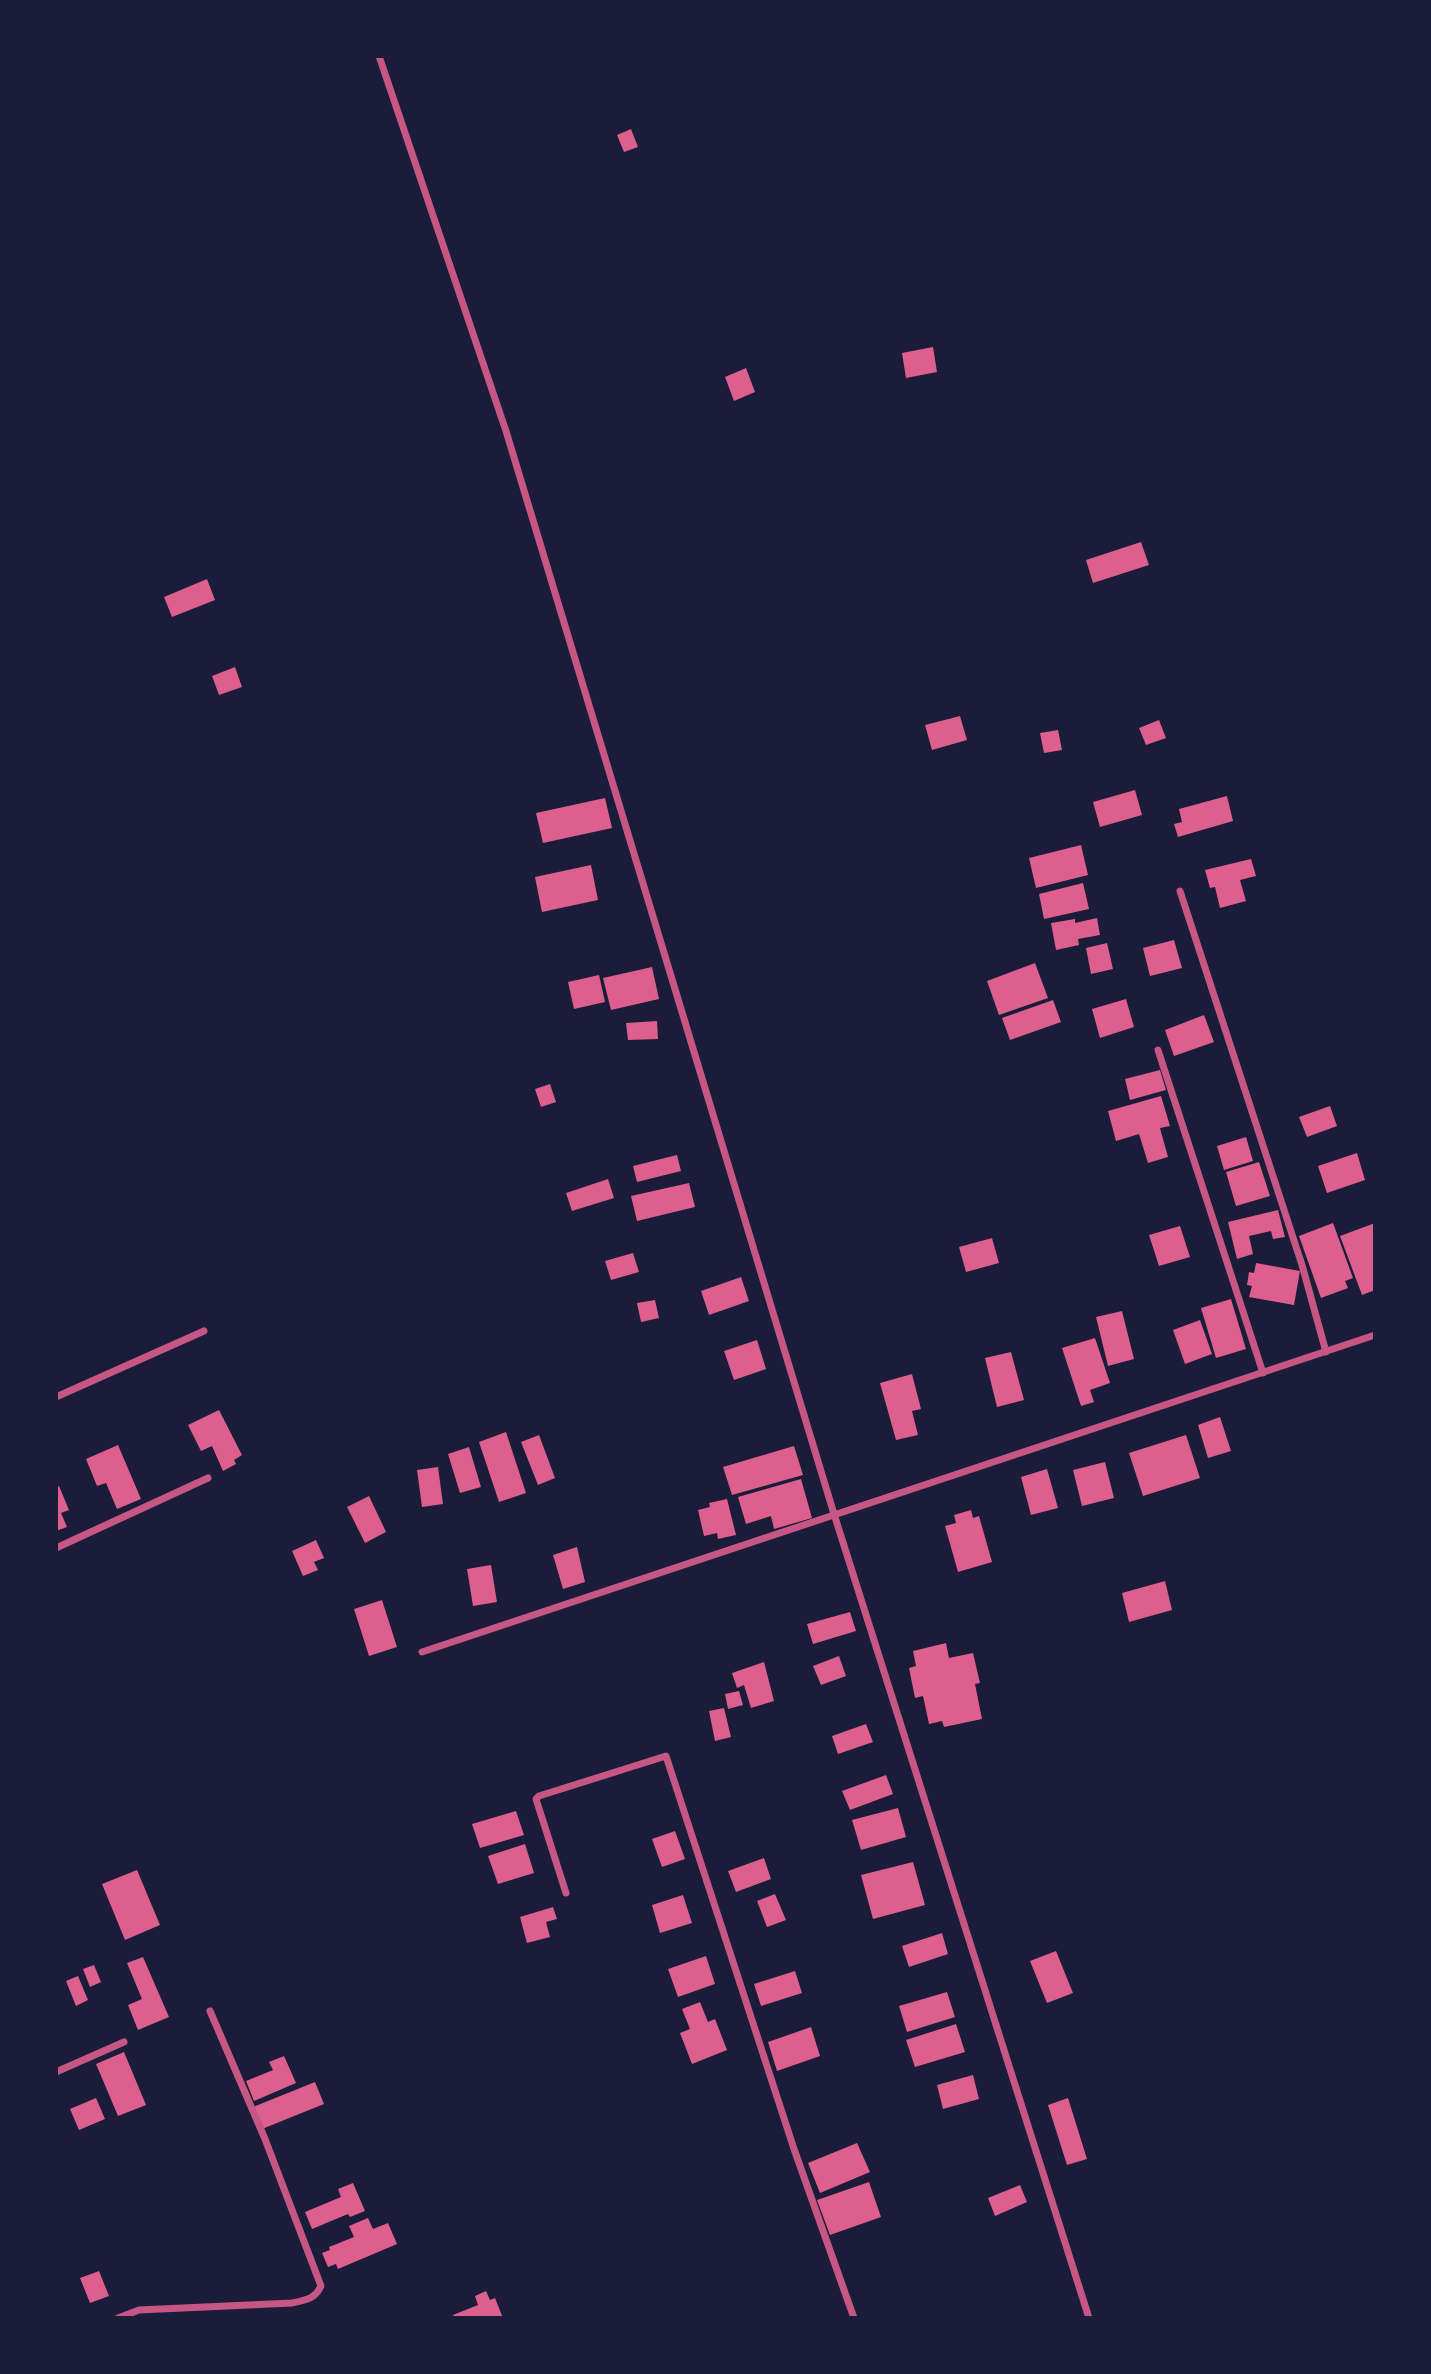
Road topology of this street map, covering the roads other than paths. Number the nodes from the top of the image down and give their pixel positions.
1 (379, 56) edge
2 (1180, 891) dead end
3 (1158, 1050) dead end
4 (204, 1332) dead end
5 (1375, 1335) edge
6 (1326, 1352) junction
7 (1263, 1373) junction
8 (56, 1397) edge
9 (208, 1478) dead end
10 (834, 1514) junction
11 (56, 1548) edge
12 (422, 1652) dead end
13 (566, 1894) dead end
14 (210, 2011) dead end
15 (124, 2042) dead end
16 (56, 2072) edge
17 (118, 2318) edge
18 (854, 2318) edge
19 (1089, 2318) edge

1 - 10 street
2 - 6 street
3 - 7 street
4 - 8 street
5 - 6 street
6 - 7 street
7 - 10 street
9 - 11 street
10 - 12 street
10 - 19 street
13 - 18 street
14 - 17 street
15 - 16 street

